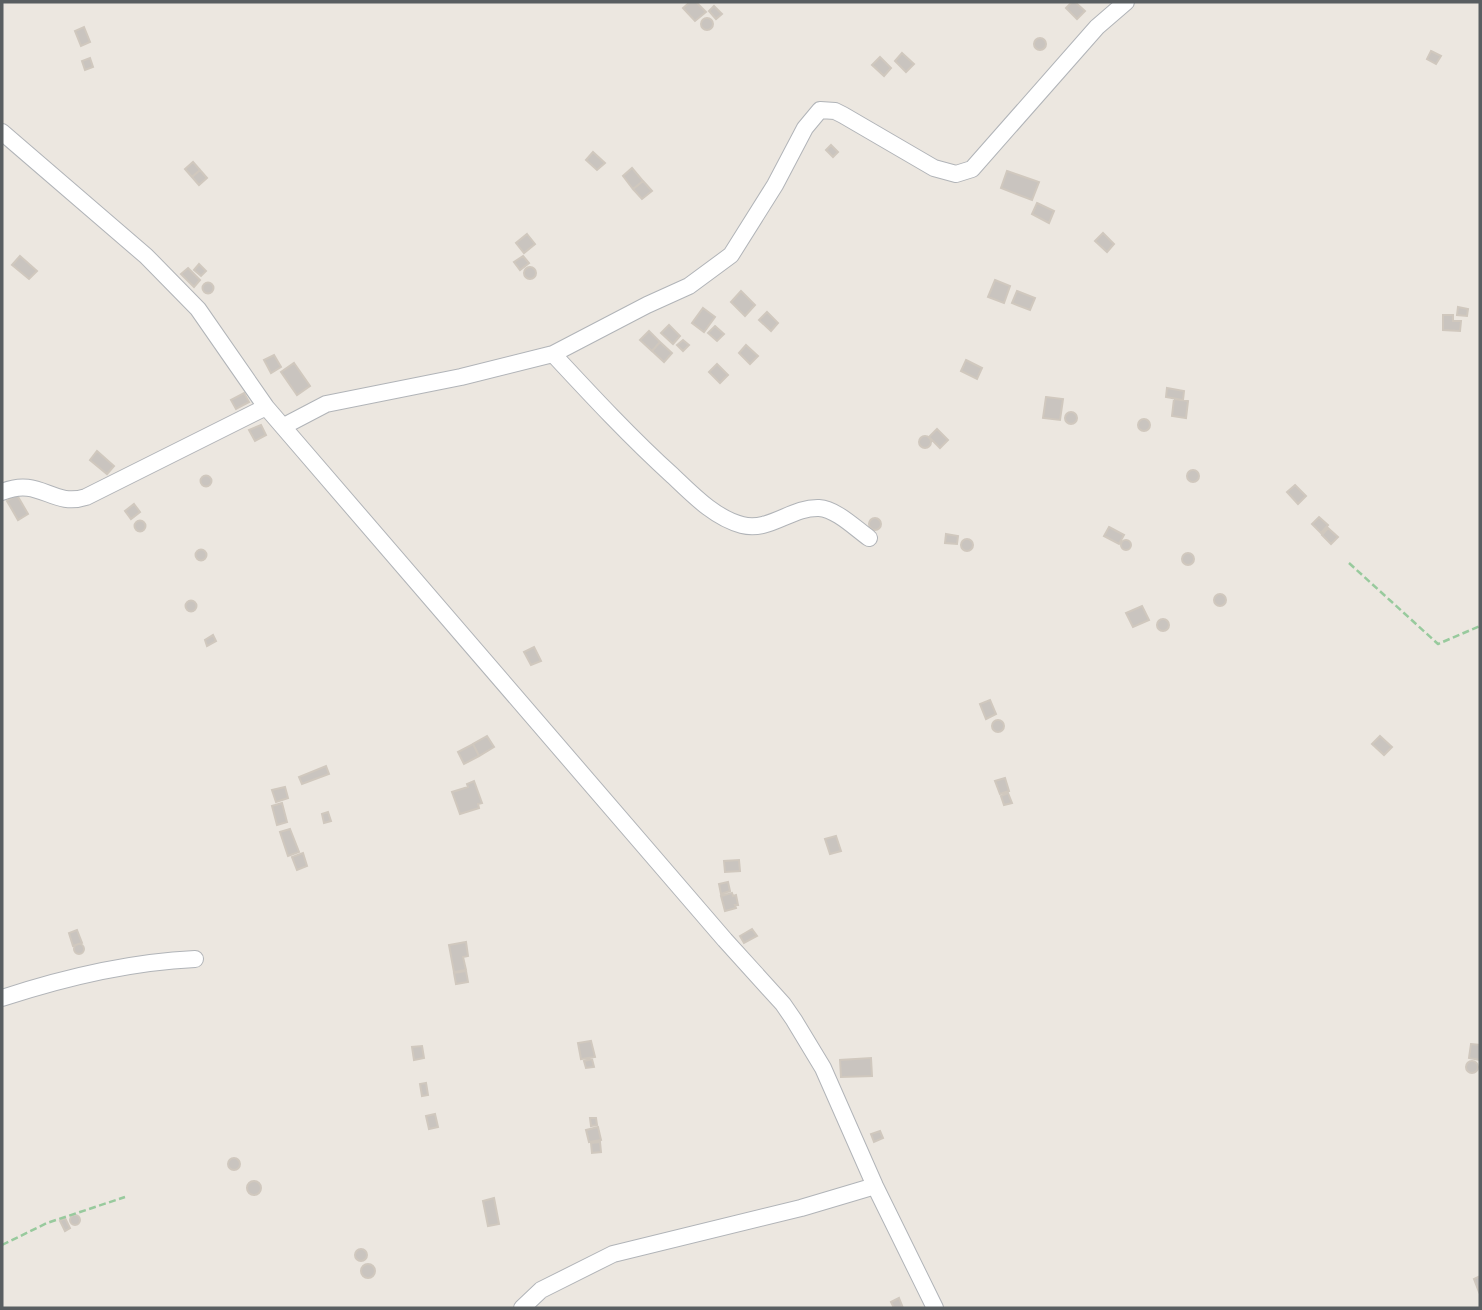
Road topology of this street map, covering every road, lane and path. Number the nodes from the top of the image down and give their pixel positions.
1 (1126, 2) edge
2 (2, 132) edge
3 (553, 354) junction
4 (266, 407) junction
5 (284, 426) junction
6 (2, 492) edge
7 (869, 538) dead end
8 (1349, 562) dead end
9 (1480, 626) edge
10 (195, 958) dead end
11 (2, 998) edge
12 (875, 1186) junction
13 (125, 1197) dead end
14 (2, 1245) edge
15 (522, 1308) edge
16 (935, 1308) edge

1 - 3 street
2 - 4 street
3 - 5 street
3 - 7 street
4 - 5 street
4 - 6 street
5 - 12 street
8 - 9 path
10 - 11 street
12 - 15 street
12 - 16 street
13 - 14 path

